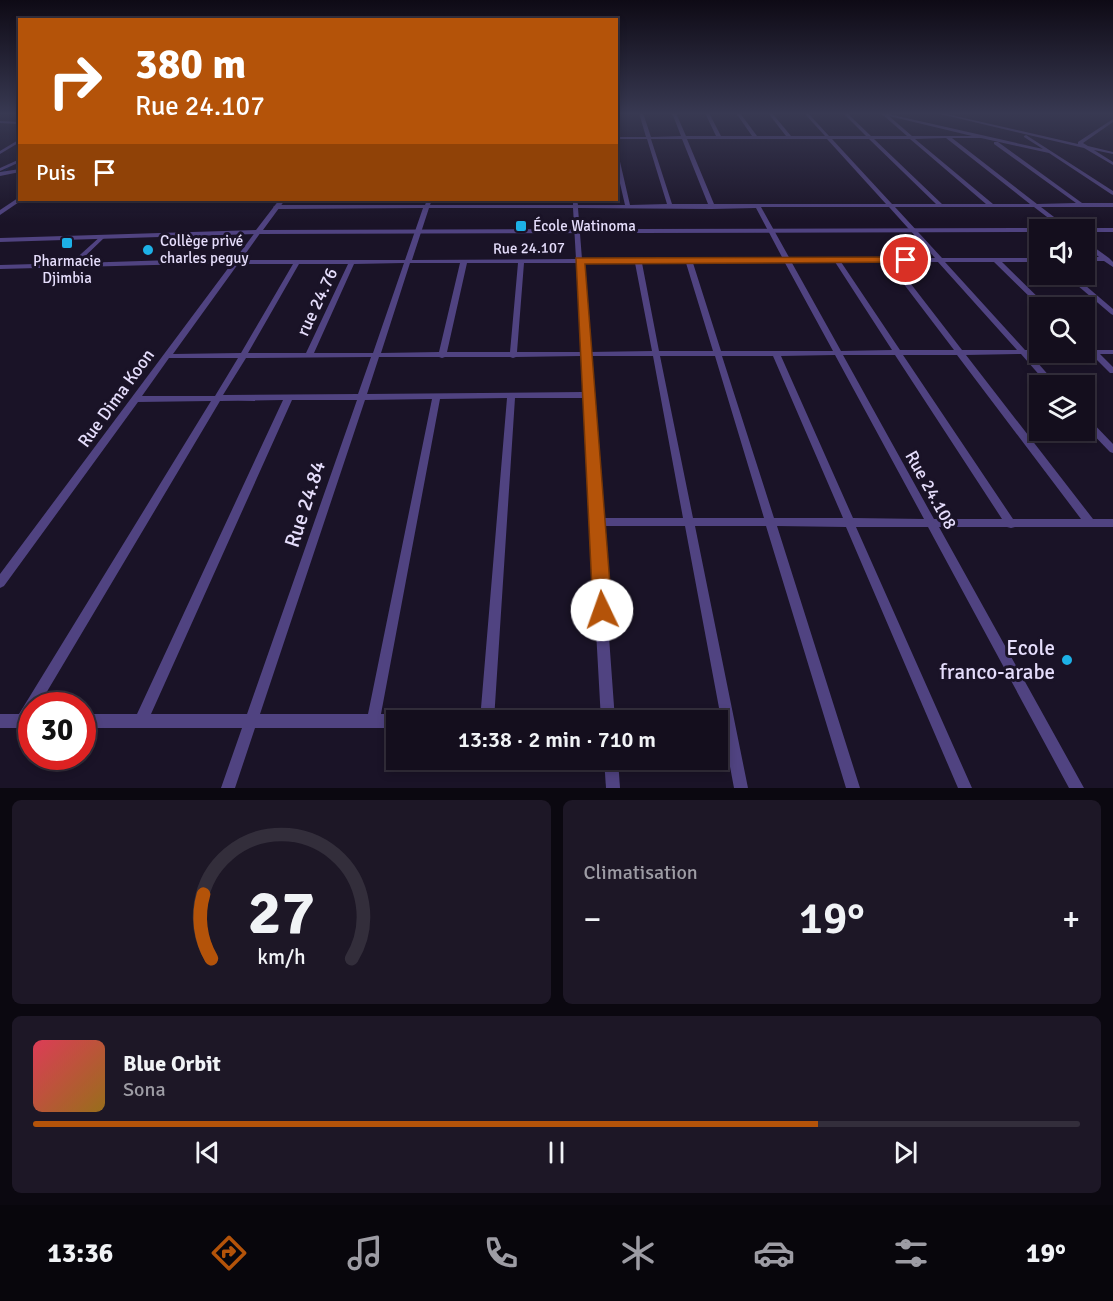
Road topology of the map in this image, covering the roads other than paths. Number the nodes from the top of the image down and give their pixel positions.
1 (653, 150) edge
2 (689, 150) edge
3 (839, 150) edge
4 (883, 150) edge
5 (924, 150) edge
6 (964, 150) edge
7 (1005, 150) edge
8 (1038, 150) edge
9 (1046, 150) edge
10 (1087, 150) edge
11 (1091, 150) edge
12 (1049, 152) junction
13 (1113, 153) edge
14 (18, 161) edge
15 (618, 162) edge
16 (1113, 164) edge
17 (0, 170) edge
18 (18, 170) edge
19 (0, 174) edge
20 (1113, 193) edge
21 (18, 200) edge
22 (281, 201) edge
23 (335, 201) edge
24 (385, 201) edge
25 (429, 201) edge
26 (524, 201) edge
27 (478, 203) edge
28 (576, 203) edge
29 (1036, 205) junction
30 (1081, 205) junction
31 (1113, 205) edge
32 (670, 206) junction
33 (941, 206) junction
34 (992, 206) junction
35 (276, 207) junction
36 (331, 207) junction
37 (382, 207) junction
38 (427, 207) junction
39 (524, 207) junction
40 (628, 207) junction
41 (712, 207) junction
42 (758, 207) junction
43 (891, 207) junction
44 (0, 213) edge
45 (1054, 219) edge
46 (576, 230) junction
47 (771, 230) junction
48 (1029, 230) edge
49 (1095, 230) edge
50 (1113, 230) edge
51 (418, 231) junction
52 (914, 231) junction
53 (258, 232) junction
54 (102, 237) junction
55 (0, 240) edge
56 (1095, 250) edge
57 (1109, 259) edge
58 (889, 260) junction
59 (940, 260) junction
60 (996, 260) junction
61 (1029, 260) edge
62 (236, 261) junction
63 (406, 261) junction
64 (464, 261) junction
65 (579, 261) junction
66 (638, 261) junction
67 (689, 261) junction
68 (787, 261) junction
69 (837, 261) junction
70 (297, 262) junction
71 (352, 262) junction
72 (521, 262) junction
73 (73, 264) junction
74 (1113, 265) edge
75 (0, 267) edge
76 (1080, 285) edge
77 (1035, 297) edge
78 (1113, 313) edge
79 (958, 352) junction
80 (1022, 352) junction
81 (1029, 352) edge
82 (1095, 352) edge
83 (1113, 352) edge
84 (718, 353) junction
85 (897, 353) junction
86 (654, 354) junction
87 (776, 354) junction
88 (838, 354) junction
89 (309, 355) junction
90 (374, 355) junction
91 (167, 356) junction
92 (243, 356) junction
93 (442, 356) junction
94 (513, 356) junction
95 (584, 356) junction
96 (1095, 357) edge
97 (1113, 371) edge
98 (1044, 375) edge
99 (587, 395) junction
100 (511, 397) junction
101 (217, 398) junction
102 (360, 398) junction
103 (436, 398) junction
104 (135, 399) junction
105 (288, 399) junction
106 (1095, 431) edge
107 (1113, 450) edge
108 (769, 520) junction
109 (598, 522) junction
110 (688, 522) junction
111 (848, 522) junction
112 (930, 523) junction
113 (1090, 523) junction
114 (1113, 523) edge
115 (1011, 524) junction
116 (0, 583) edge
117 (43, 692) edge
118 (488, 710) edge
119 (607, 710) edge
120 (0, 721) edge
121 (18, 721) edge
122 (96, 721) edge
123 (141, 721) junction
124 (251, 721) junction
125 (386, 721) edge
126 (372, 722) junction
127 (612, 770) edge
128 (228, 788) edge
129 (613, 788) edge
130 (741, 788) edge
131 (853, 788) edge
132 (965, 788) edge
133 (1077, 788) edge

1 - 32 street
2 - 41 street
3 - 43 street
4 - 33 street
5 - 34 street
6 - 29 street
7 - 30 street
8 - 12 street
9 - 12 street
10 - 16 street
11 - 13 street
12 - 20 street
14 - 17 street
15 - 40 street
18 - 19 street
21 - 44 street
22 - 35 street
23 - 36 street
24 - 37 street
25 - 38 street, Rue 24.84
26 - 39 street
27 - 38 street
27 - 39 street
28 - 39 street
28 - 40 street
28 - 46 street
29 - 30 street
29 - 34 street
29 - 45 street
30 - 31 street
32 - 40 street
32 - 41 street
33 - 34 street
33 - 43 street
35 - 36 street
35 - 53 street
36 - 37 street
37 - 38 street
38 - 51 street, Rue 24.84
41 - 42 street
42 - 43 street
42 - 47 street, Rue 24.108
43 - 52 street
46 - 47 street
46 - 51 street
46 - 65 street
47 - 52 street
47 - 68 street, Rue 24.108
48 - 52 street
49 - 50 street
51 - 53 street
51 - 63 street, Rue 24.84
52 - 59 street
53 - 54 street
53 - 62 street, Rue Dima Koon
54 - 55 street
54 - 73 street
56 - 57 street
57 - 74 street
58 - 59 street, Rue 24.107
58 - 69 street, Rue 24.107
58 - 79 street
59 - 60 street, Rue 24.107
59 - 80 street
60 - 61 street, Rue 24.107
60 - 77 street
62 - 70 street, Rue 24.107
62 - 73 street, Rue 24.107
62 - 91 street, Rue Dima Koon
63 - 64 street, Rue 24.107
63 - 71 street, Rue 24.107
63 - 90 street, Rue 24.84
64 - 72 street, Rue 24.107
64 - 93 street
65 - 66 street, Rue 24.107
65 - 72 street, Rue 24.107
65 - 95 street
66 - 67 street, Rue 24.107
66 - 86 street
67 - 68 street, Rue 24.107
67 - 84 street
68 - 69 street, Rue 24.107
68 - 88 street, Rue 24.108
69 - 85 street
70 - 71 street, Rue 24.107
70 - 92 street
71 - 89 street, rue 24.76
72 - 94 street
73 - 75 street, Rue 24.107
76 - 78 street
79 - 80 street
79 - 85 street
79 - 113 street
80 - 81 street
80 - 98 street
82 - 83 street
84 - 86 street
84 - 87 street
84 - 108 street
85 - 88 street
85 - 115 street
86 - 95 street
86 - 110 street
87 - 88 street
87 - 111 street
88 - 112 street, Rue 24.108
89 - 90 street
89 - 92 street
90 - 93 street
90 - 102 street, Rue 24.84
91 - 92 street
91 - 104 street, Rue Dima Koon
92 - 101 street
93 - 94 street
94 - 95 street
95 - 99 street
96 - 97 street
99 - 100 street
99 - 109 street
100 - 103 street
100 - 118 street
101 - 104 street
101 - 105 street
101 - 117 street
102 - 103 street
102 - 105 street
102 - 124 street, Rue 24.84
103 - 126 street
104 - 116 street, Rue Dima Koon
105 - 123 street
106 - 107 street
108 - 110 street
108 - 111 street
108 - 131 street
109 - 110 street
109 - 119 street
110 - 130 street
111 - 112 street
111 - 132 street
112 - 115 street
112 - 133 street, Rue 24.108
113 - 114 street
113 - 115 street
120 - 121 street
122 - 123 street
123 - 124 street
124 - 126 street
124 - 128 street, Rue 24.84
125 - 126 street
127 - 129 street

